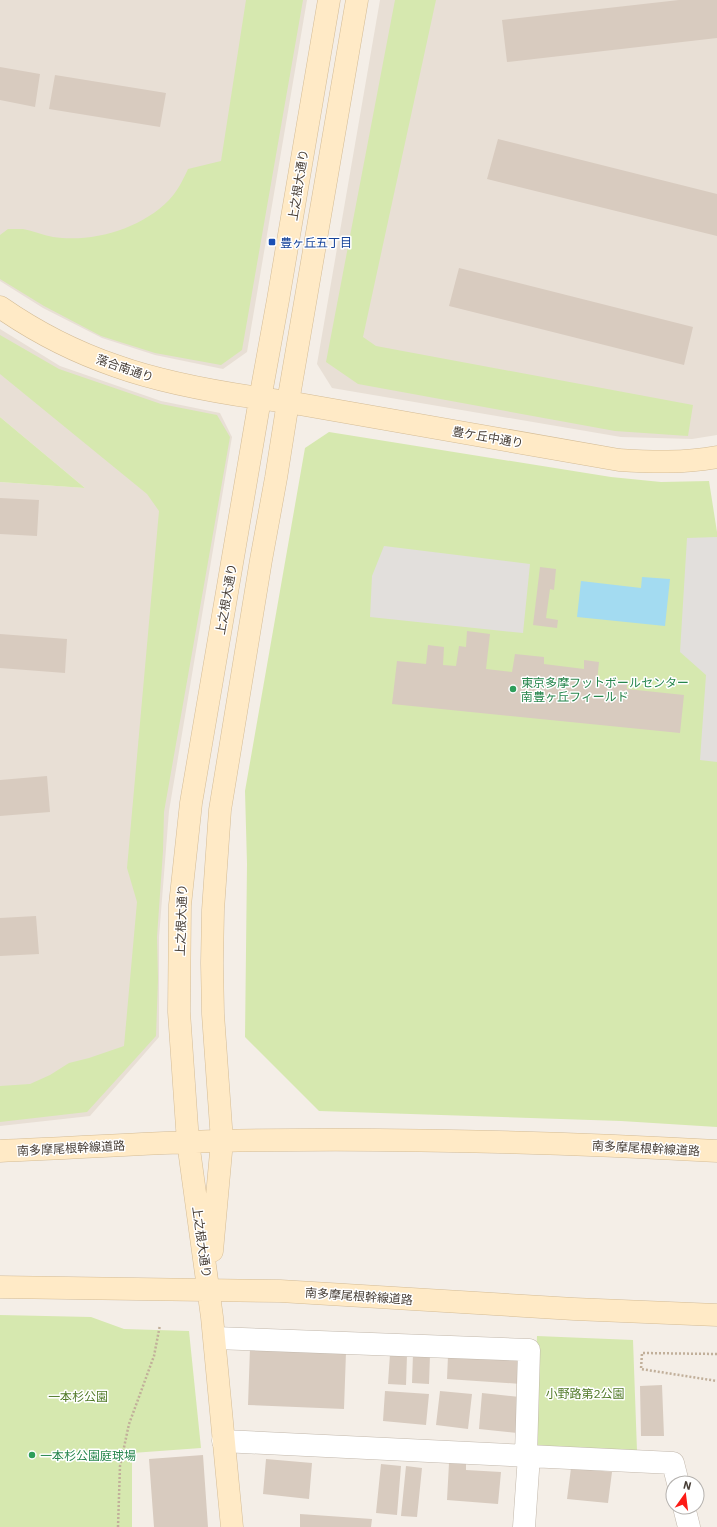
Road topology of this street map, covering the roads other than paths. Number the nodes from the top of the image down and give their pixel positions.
1 (329, 0) edge
2 (357, 0) edge
3 (0, 307) edge
4 (260, 399) junction
5 (288, 402) junction
6 (717, 458) edge
7 (222, 1141) junction
8 (188, 1142) junction
9 (0, 1151) edge
10 (717, 1151) edge
11 (0, 1287) edge
12 (209, 1290) junction
13 (717, 1315) edge
14 (215, 1338) junction
15 (223, 1441) junction
16 (527, 1456) junction
17 (676, 1475) edge
18 (686, 1515) edge
19 (232, 1527) edge
20 (524, 1527) edge
21 (689, 1527) edge

1 - 4 street, 上之根大通り
2 - 5 street, 上之根大通り
3 - 4 street, 落合南通り
4 - 5 street, 豊ケ丘中通り
4 - 8 street, 上之根大通り
5 - 6 street, 豊ケ丘中通り
5 - 7 street, 上之根大通り
7 - 8 street, 南多摩尾根幹線道路
7 - 10 street, 南多摩尾根幹線道路
7 - 12 street, 上之根大通り
8 - 9 street, 南多摩尾根幹線道路
8 - 12 street, 上之根大通り
11 - 12 street, 南多摩尾根幹線道路
12 - 13 street, 南多摩尾根幹線道路
12 - 14 street
14 - 15 street
14 - 16 street
15 - 16 street
15 - 19 street
16 - 17 street
16 - 20 street
18 - 21 street

